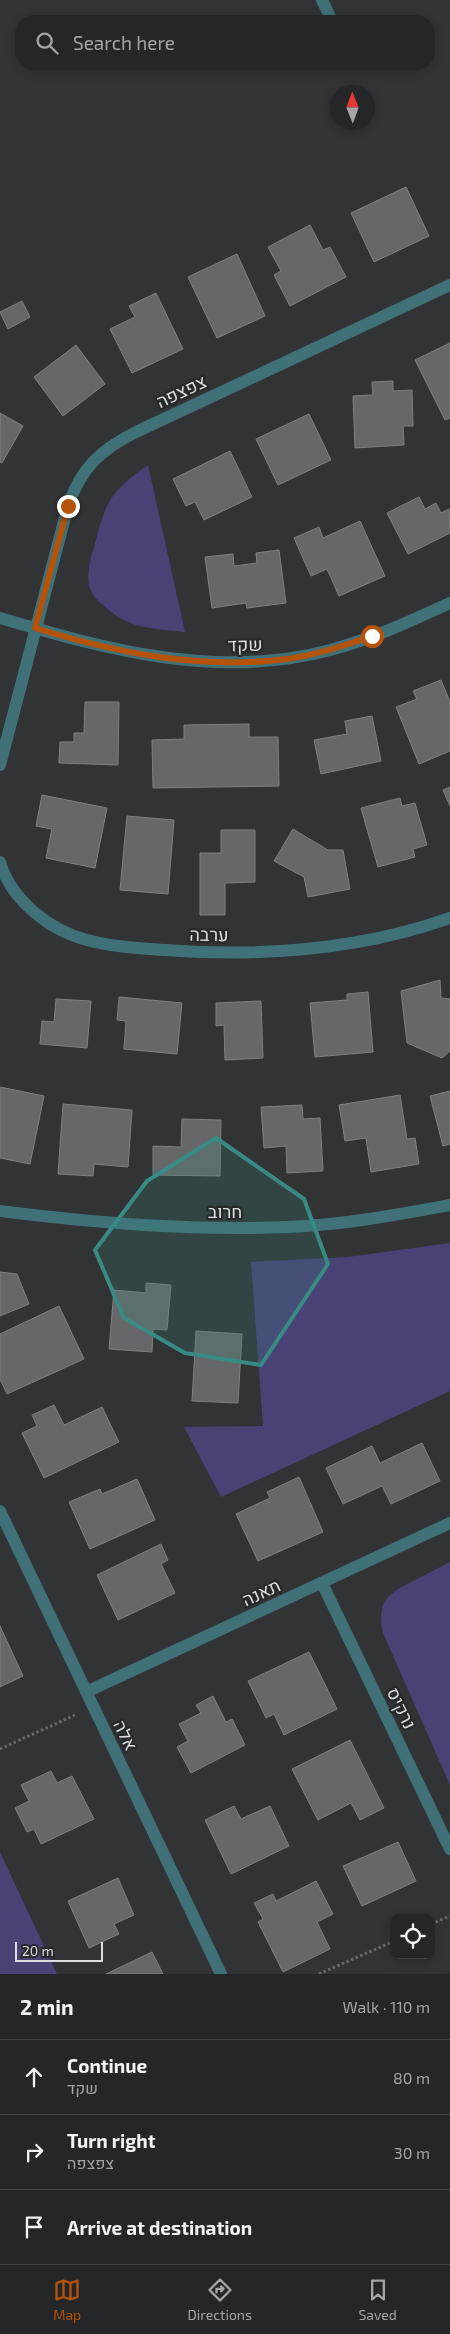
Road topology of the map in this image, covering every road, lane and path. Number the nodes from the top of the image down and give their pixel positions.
1 (322, 0) edge
2 (329, 15) edge
3 (450, 285) edge
4 (450, 603) edge
5 (0, 618) edge
6 (35, 628) junction
7 (0, 765) edge
8 (0, 862) edge
9 (450, 918) edge
10 (450, 1205) edge
11 (0, 1211) edge
12 (0, 1511) edge
13 (450, 1523) edge
14 (322, 1583) junction
15 (86, 1692) junction
16 (93, 1707) junction
17 (0, 1749) edge
18 (450, 1849) edge
19 (450, 1916) edge
20 (435, 1922) edge
21 (390, 1943) edge
22 (221, 1974) edge
23 (319, 1974) edge

1 - 2 street
3 - 6 street, צפצפה
4 - 6 street, שקד
5 - 6 street, שקד
6 - 7 street
8 - 9 street, ערבה
10 - 11 street, חרוב
12 - 15 street, אלה
13 - 14 street, תאנה
14 - 15 street, תאנה
14 - 18 street, נרקיס
15 - 16 street, אלה
16 - 17 path
16 - 22 street, אלה
19 - 20 path
21 - 23 path

